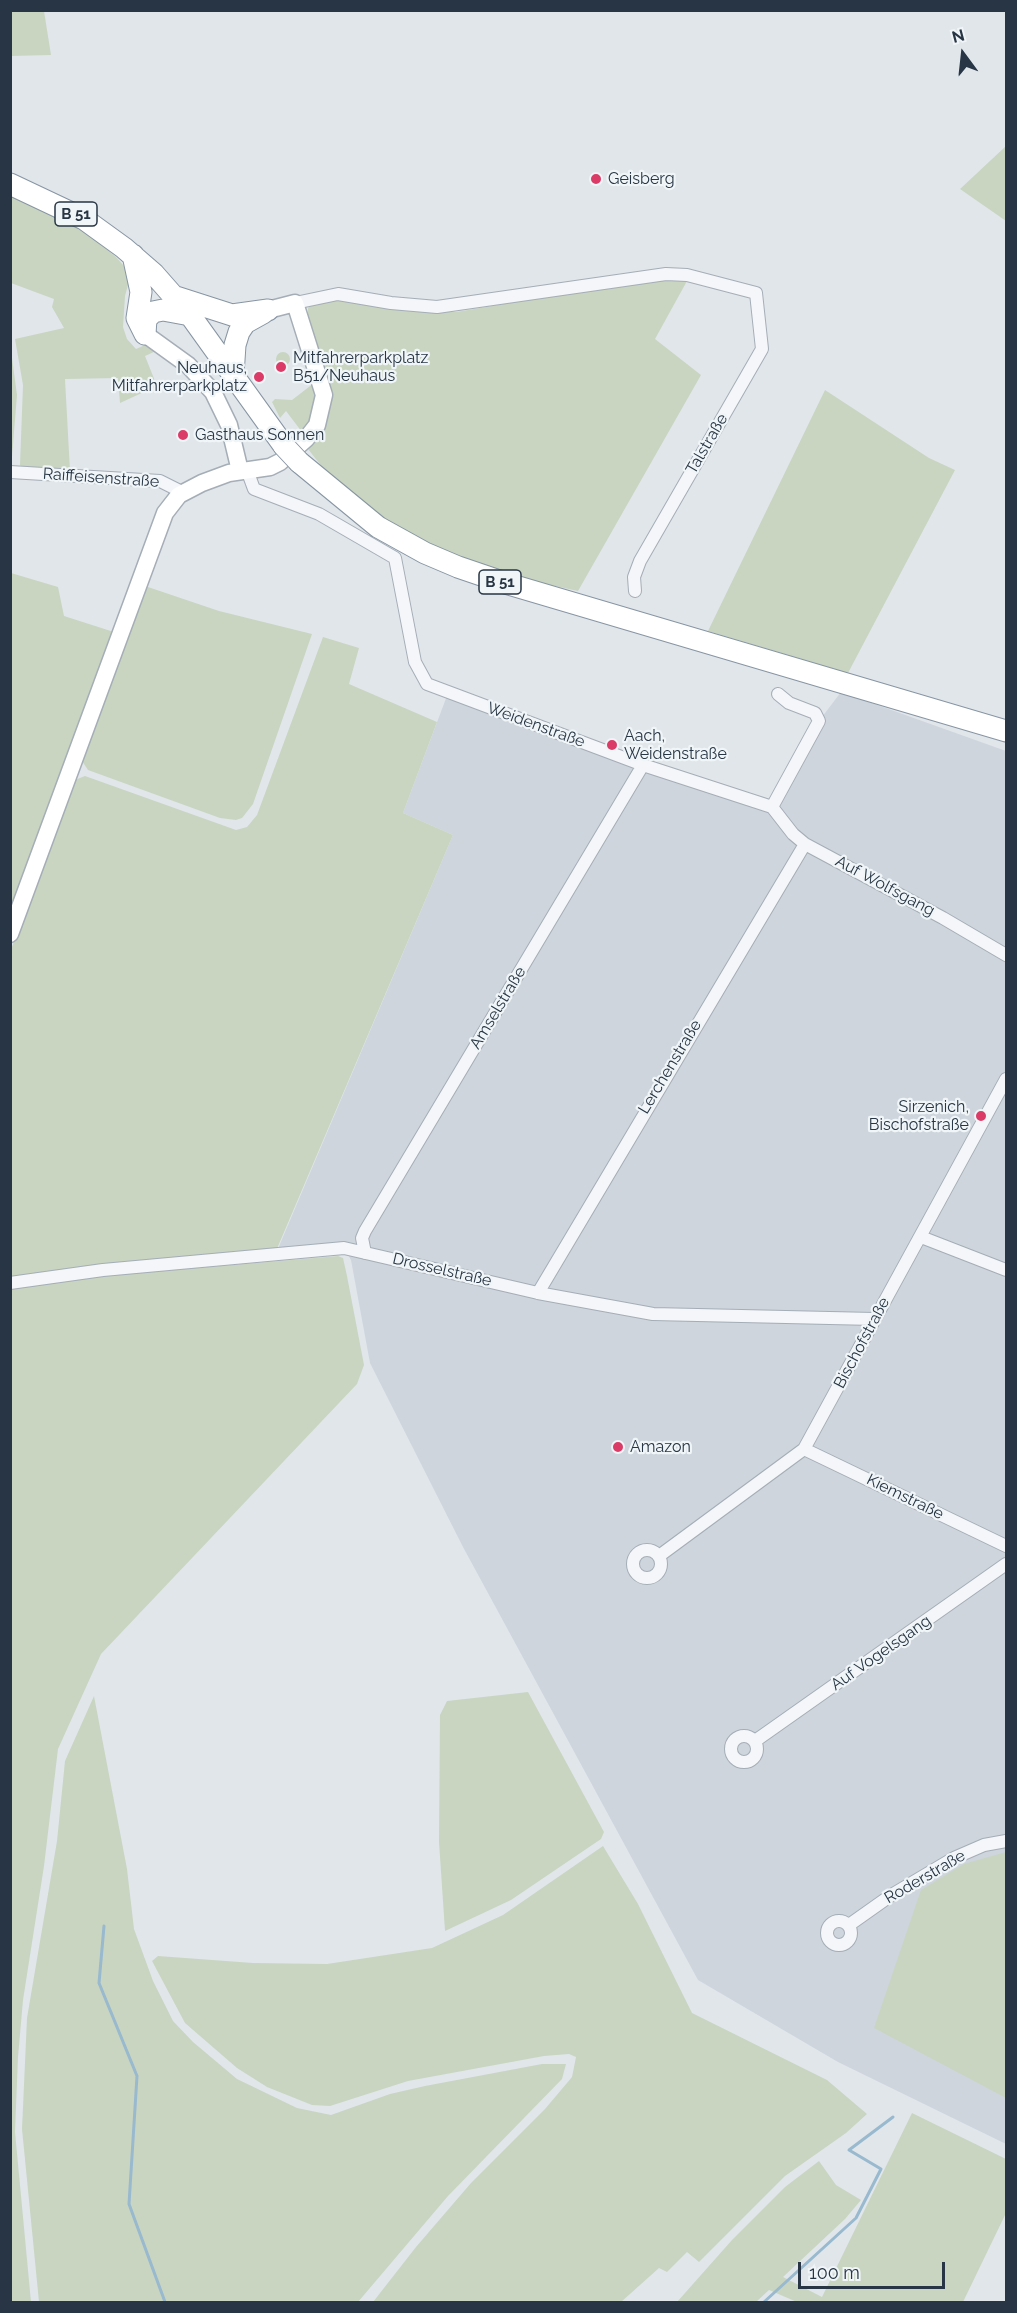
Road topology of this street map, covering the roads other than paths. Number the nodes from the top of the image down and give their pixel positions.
1 (10, 184) edge
2 (133, 255) junction
3 (174, 296) junction
4 (295, 303) junction
5 (268, 310) junction
6 (190, 315) junction
7 (145, 334) junction
8 (233, 375) junction
9 (243, 470) junction
10 (13, 472) edge
11 (183, 493) junction
12 (635, 591) dead end
13 (778, 694) dead end
14 (1006, 731) edge
15 (643, 765) junction
16 (772, 807) junction
17 (805, 844) junction
18 (10, 934) edge
19 (1006, 955) edge
20 (1006, 1079) edge
21 (921, 1237) junction
22 (365, 1252) junction
23 (1006, 1270) edge
24 (10, 1283) edge
25 (538, 1293) junction
26 (874, 1319) junction
27 (804, 1449) junction
28 (1006, 1546) edge
29 (658, 1556) dead end
30 (1006, 1564) edge
31 (755, 1741) dead end
32 (1006, 1841) edge
33 (849, 1926) dead end

1 - 2 highway, B 51
2 - 3 highway, B 51
2 - 7 highway
3 - 5 highway
3 - 6 highway, B 51
4 - 5 main road
4 - 9 main road
4 - 12 street, Talstraße
5 - 8 highway
6 - 7 highway
6 - 8 highway, B 51
7 - 9 main road
8 - 14 highway, B 51, bridge
9 - 11 main road
9 - 15 street, Weidenstraße
10 - 11 street, Raiffeisenstraße
11 - 18 main road
13 - 16 street
15 - 16 street, Weidenstraße
15 - 22 street, Amselstraße
16 - 17 street, Auf Wolfsgang
17 - 19 street, Auf Wolfsgang
17 - 25 street, Lerchenstraße
20 - 21 street, Bischofstraße
21 - 23 street
21 - 26 street, Bischofstraße
22 - 24 street, Drosselstraße
22 - 25 street, Drosselstraße
25 - 26 street, Drosselstraße
26 - 27 street, Bischofstraße
27 - 28 street, Kiemstraße
27 - 29 street, Bischofstraße
30 - 31 street, Auf Vogelsgang
32 - 33 street, Roderstraße

